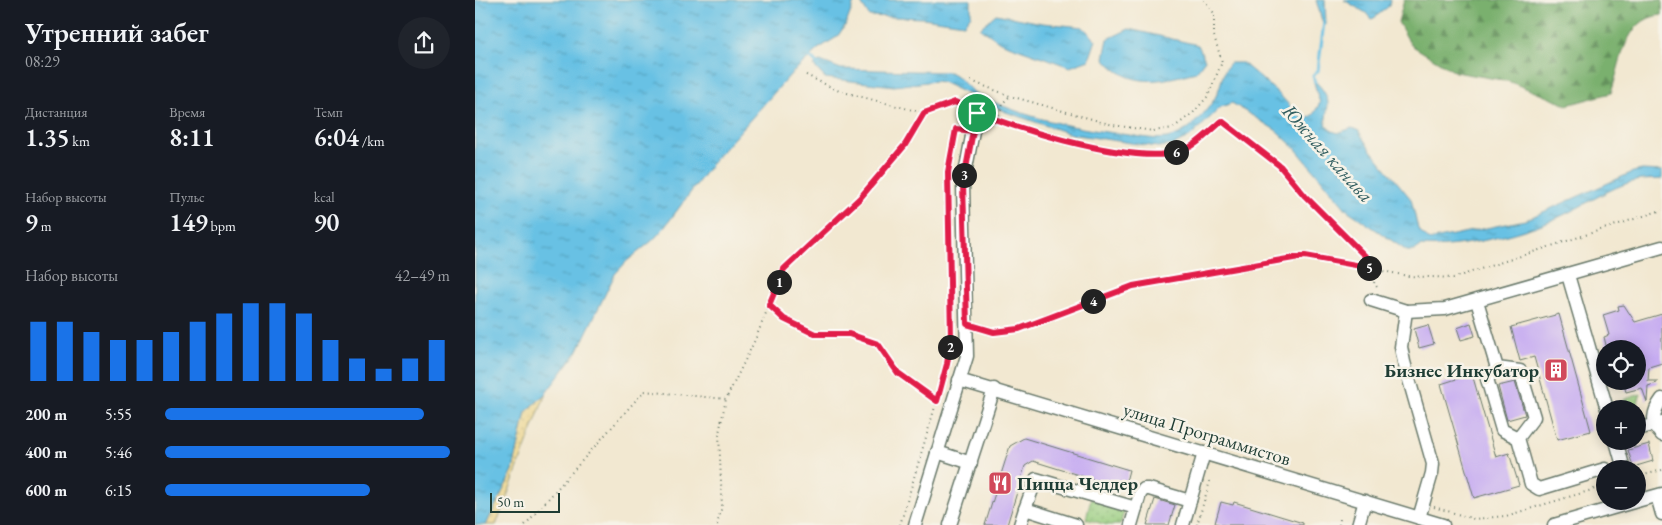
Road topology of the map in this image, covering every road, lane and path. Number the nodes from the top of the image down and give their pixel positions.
1 (1204, 0) edge
2 (806, 75) dead end
3 (971, 81) dead end
4 (1010, 96) junction
5 (924, 113) junction
6 (977, 113) junction
7 (997, 120) junction
8 (973, 131) junction
9 (1662, 210) edge
10 (1662, 247) edge
11 (1378, 269) junction
12 (1568, 275) junction
13 (1371, 300) joint
14 (1477, 301) junction
15 (769, 305) junction
16 (1406, 311) junction
17 (967, 324) junction
18 (1497, 368) junction
19 (959, 380) junction
20 (994, 389) junction
21 (726, 399) junction
22 (1662, 399) edge
23 (1604, 400) edge
24 (937, 401) junction
25 (1660, 427) edge
26 (1646, 428) edge
27 (1518, 438) junction
28 (937, 452) junction
29 (1204, 453) junction
30 (971, 462) junction
31 (1662, 470) edge
32 (1596, 472) edge
33 (1646, 475) edge
34 (1209, 481) dead end
35 (1596, 489) edge
36 (1659, 495) edge
37 (1646, 498) edge
38 (1190, 502) junction
39 (1365, 502) junction
40 (1424, 503) junction
41 (1136, 508) junction
42 (1025, 509) junction
43 (1605, 510) edge
44 (1662, 514) edge
45 (1419, 518) junction
46 (1341, 520) dead end
47 (525, 525) edge
48 (717, 525) edge
49 (900, 525) edge
50 (915, 525) edge
51 (950, 525) edge
52 (1020, 525) edge
53 (1077, 525) edge
54 (1131, 525) edge
55 (1183, 525) edge
56 (1198, 525) edge
57 (1339, 525) edge
58 (1358, 525) edge
59 (1443, 525) edge
60 (1554, 525) edge

1 - 4 path
2 - 5 path
3 - 4 path
4 - 7 path
5 - 6 path
5 - 15 path
6 - 7 path
6 - 8 path
7 - 11 path
8 - 17 street
8 - 24 path
9 - 11 path
10 - 12 street
11 - 13 path
11 - 17 path
12 - 14 street
12 - 23 street
13 - 16 street
14 - 16 street
14 - 18 street
15 - 21 path
15 - 24 path
16 - 40 street
17 - 19 street
18 - 27 street
18 - 27 street
19 - 20 street, улица Программистов
19 - 28 street
20 - 29 street, улица Программистов
20 - 30 street
21 - 47 path
21 - 48 path
22 - 25 street
24 - 49 path
25 - 26 street
27 - 32 street
28 - 30 street
28 - 50 street
29 - 38 street
29 - 39 street, улица Программистов
30 - 51 street
31 - 33 path
34 - 56 path
35 - 40 path
36 - 37 street
36 - 44 street
38 - 41 street
38 - 55 street
39 - 45 street, улица Программистов
39 - 58 street
40 - 45 street
41 - 42 street
41 - 54 street
42 - 52 street
42 - 53 street
43 - 60 street
45 - 59 street, улица Программистов
46 - 57 path

